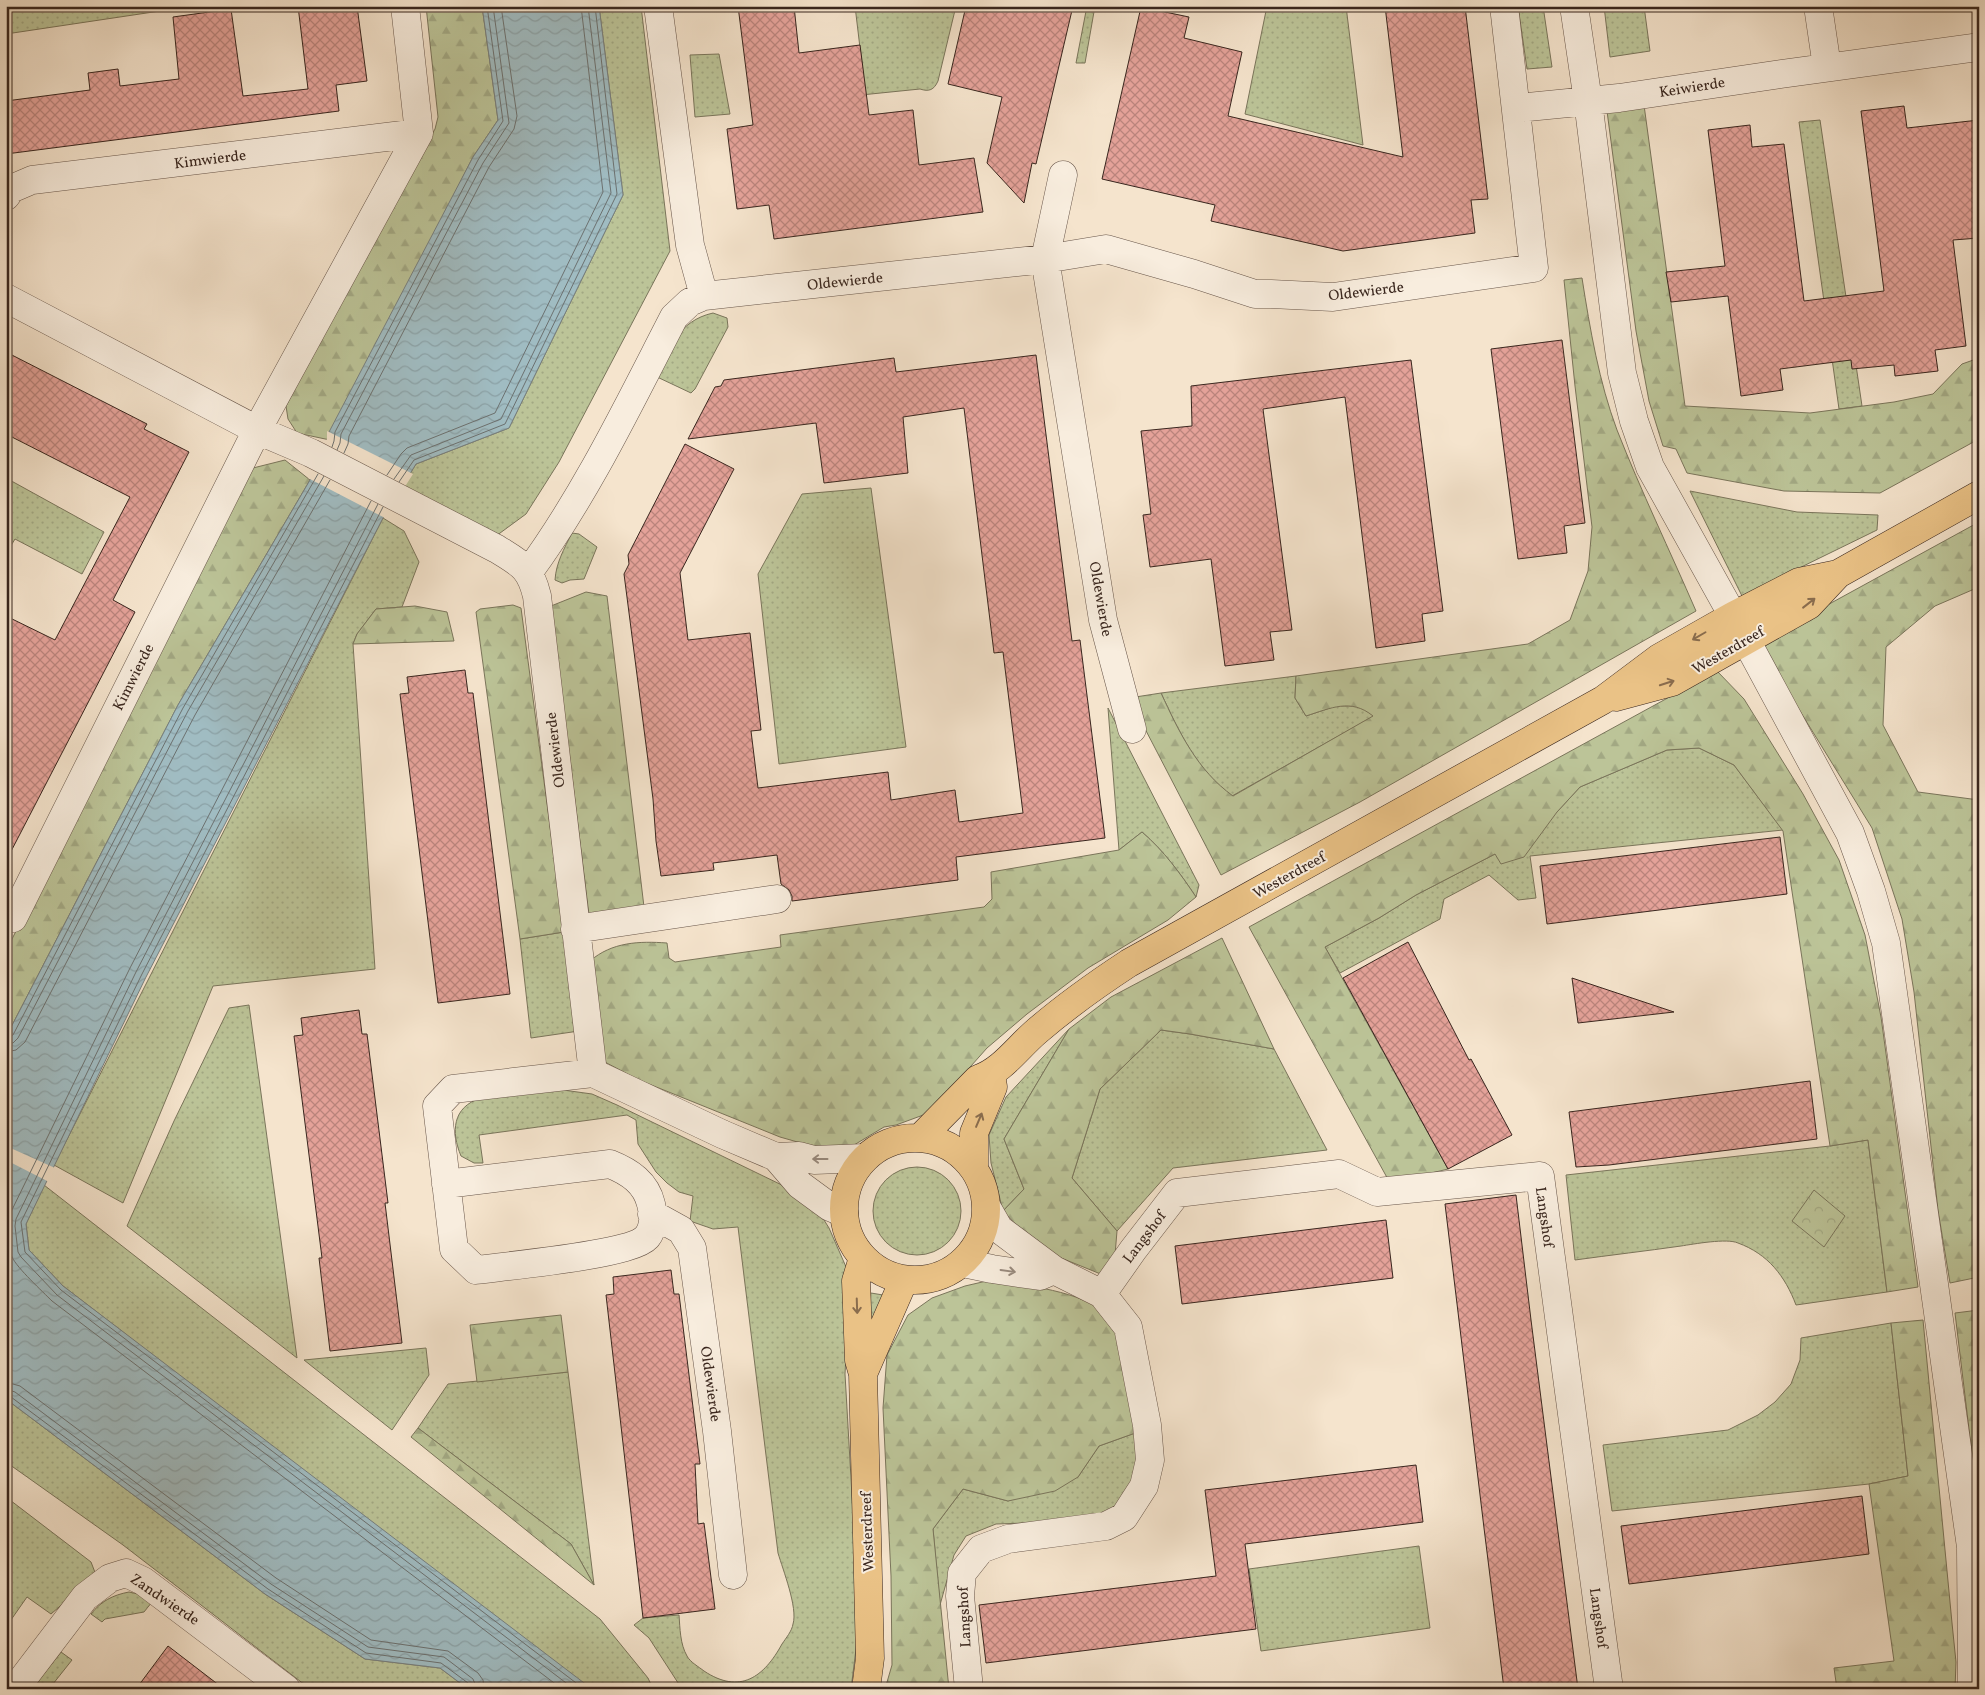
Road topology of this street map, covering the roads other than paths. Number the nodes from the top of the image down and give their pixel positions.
1 (405, 6) edge
2 (658, 6) edge
3 (1504, 6) edge
4 (1574, 6) edge
5 (1818, 6) edge
6 (1979, 47) edge
7 (1827, 67) junction
8 (1588, 101) junction
9 (1517, 108) junction
10 (419, 133) junction
11 (1063, 175) dead end
12 (6, 196) edge
13 (1045, 259) junction
14 (704, 296) junction
15 (6, 298) edge
16 (257, 430) junction
17 (1979, 496) edge
18 (528, 574) junction
19 (1838, 574) junction
20 (1733, 616) junction
21 (1746, 640) junction
22 (1603, 700) junction
23 (1132, 729) dead end
24 (777, 899) dead end
25 (6, 915) edge
26 (575, 929) junction
27 (593, 1073) junction
28 (991, 1074) junction
29 (920, 1138) junction
30 (776, 1157) junction
31 (865, 1158) junction
32 (974, 1168) junction
33 (446, 1184) junction
34 (987, 1208) junction
35 (844, 1213) junction
36 (652, 1214) junction
37 (863, 1258) junction
38 (963, 1263) junction
39 (1054, 1270) junction
40 (904, 1280) junction
41 (1102, 1294) junction
42 (863, 1374) junction
43 (733, 1575) dead end
44 (15, 1689) edge
45 (286, 1689) edge
46 (866, 1689) edge
47 (969, 1689) edge
48 (1609, 1689) edge
49 (1972, 1689) edge

1 - 10 street
2 - 14 street
3 - 9 street, Oldewierde
4 - 8 street
5 - 7 street
6 - 7 street, Keiwierde
7 - 8 street, Keiwierde
8 - 9 street, Keiwierde
8 - 20 street
9 - 13 street, Oldewierde
10 - 12 street, Kimwierde
10 - 16 street, Kimwierde
11 - 13 street, Oldewierde
13 - 14 street, Oldewierde
13 - 23 street, Oldewierde
14 - 18 street, Oldewierde
15 - 16 street
16 - 18 street, Oldewierde
16 - 25 street, Kimwierde
17 - 19 main road, Westerdreef
18 - 26 street, Oldewierde
19 - 20 main road, Westerdreef
21 -> 19 main road, Westerdreef
20 - 21 street
20 -> 22 main road, Westerdreef
22 -> 21 main road, Westerdreef
21 - 49 street
22 - 28 main road, Westerdreef
24 - 26 street
26 - 27 street, Oldewierde
27 - 30 street
27 - 33 street
28 - 29 main road, Westerdreef
32 -> 28 main road
29 - 31 main road
29 - 32 main road
31 -> 30 street
30 - 35 street
31 - 35 main road
32 - 34 main road
33 - 36 street
33 - 36 street
34 - 38 main road
34 - 39 street, Langshof
35 - 37 main road
36 - 43 street, Oldewierde
37 - 40 main road
37 -> 42 main road, Westerdreef
38 -> 39 street
38 - 40 main road
39 - 41 street, Langshof
40 - 42 main road, Westerdreef
41 - 47 street, Langshof
41 - 48 street, Langshof
42 - 46 main road, Westerdreef
44 - 45 street, Zandwierde

